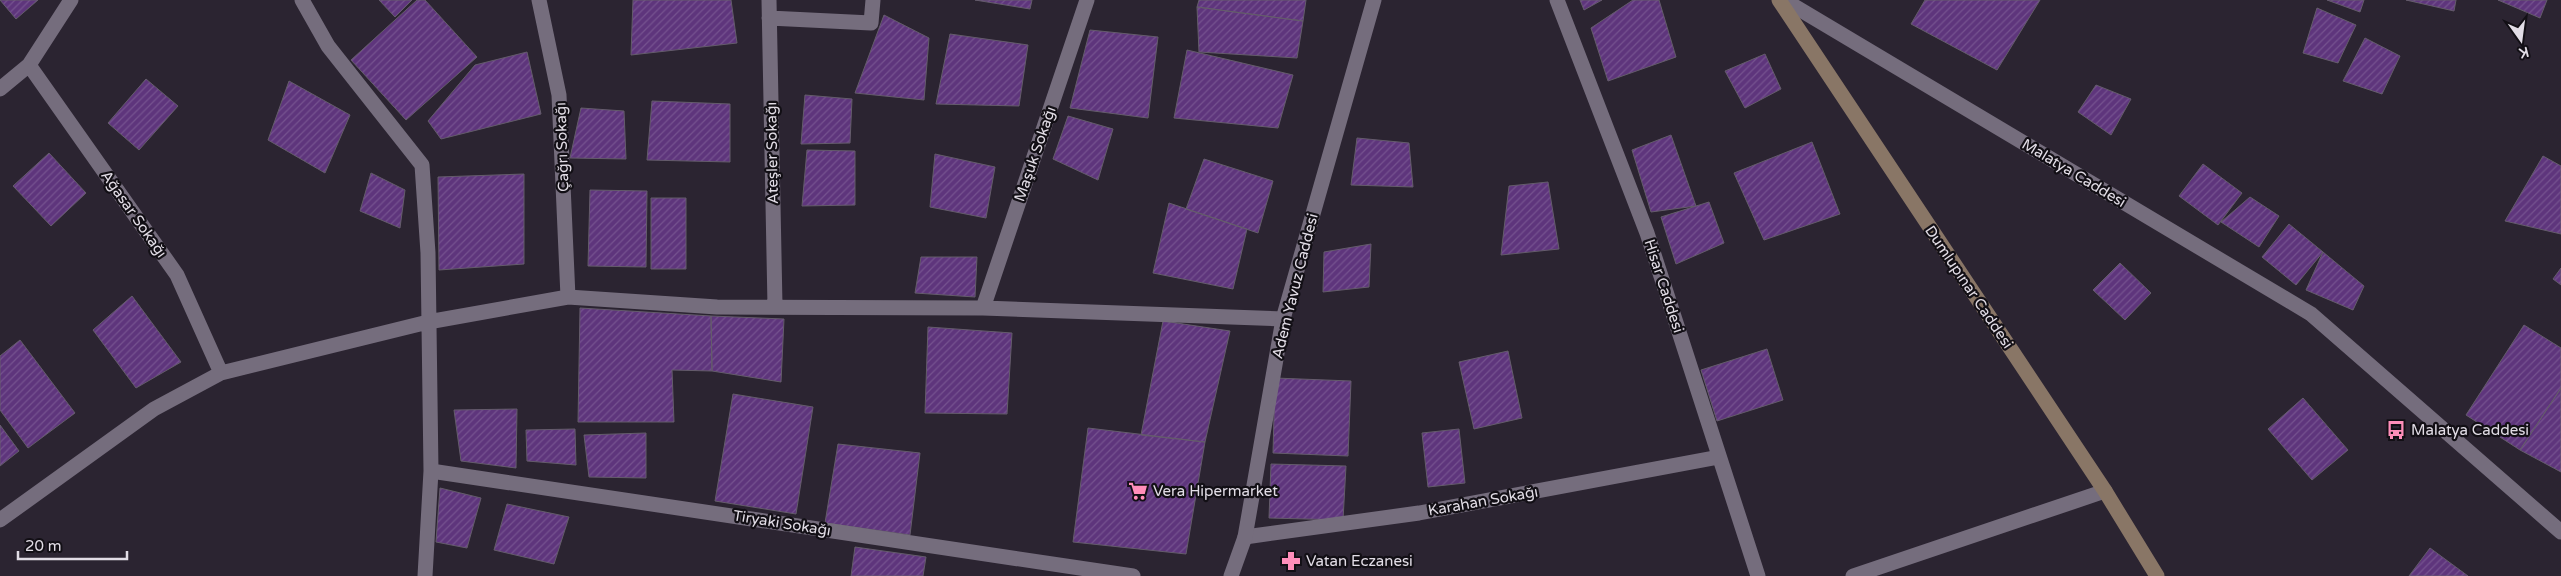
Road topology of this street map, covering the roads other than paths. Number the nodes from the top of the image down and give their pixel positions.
1 (72, 0) edge
2 (302, 0) edge
3 (539, 0) edge
4 (769, 0) edge
5 (873, 0) edge
6 (1088, 0) edge
7 (1374, 0) edge
8 (1557, 0) edge
9 (1779, 0) edge
10 (1784, 0) edge
11 (769, 18) junction
12 (29, 65) junction
13 (0, 89) edge
14 (568, 297) junction
15 (775, 306) junction
16 (983, 308) junction
17 (1283, 319) junction
18 (428, 322) junction
19 (221, 373) junction
20 (1719, 457) junction
21 (431, 471) junction
22 (2105, 491) junction
23 (0, 520) edge
24 (2561, 532) edge
25 (1245, 537) junction
26 (1897, 569) edge
27 (425, 576) edge
28 (1133, 576) edge
29 (1231, 576) edge
30 (1758, 576) edge
31 (1853, 576) edge
32 (2157, 576) edge

1 - 12 street
2 - 18 street
3 - 14 street, Çağrı Sokağı
4 - 11 street, Ateşler Sokağı
5 - 11 street
6 - 16 street, Maşuk Sokağı
7 - 17 street, Adem Yavuz Caddesi
8 - 20 street, Hisar Caddesi
9 - 22 main road, Dumlupınar Caddesi
10 - 24 street, Malatya Caddesi
11 - 15 street, Ateşler Sokağı
12 - 13 street
12 - 19 street, Ağasar Sokağı
14 - 15 street
14 - 18 street
15 - 16 street
16 - 17 street
17 - 25 street, Adem Yavuz Caddesi
18 - 19 street
18 - 21 street
19 - 23 street
20 - 25 street, Karahan Sokağı
20 - 30 street, Hisar Caddesi
21 - 27 street
21 - 28 street, Tiryaki Sokağı
22 - 26 street
22 - 32 main road, Dumlupınar Caddesi
25 - 29 street, Adem Yavuz Caddesi
26 - 31 street

